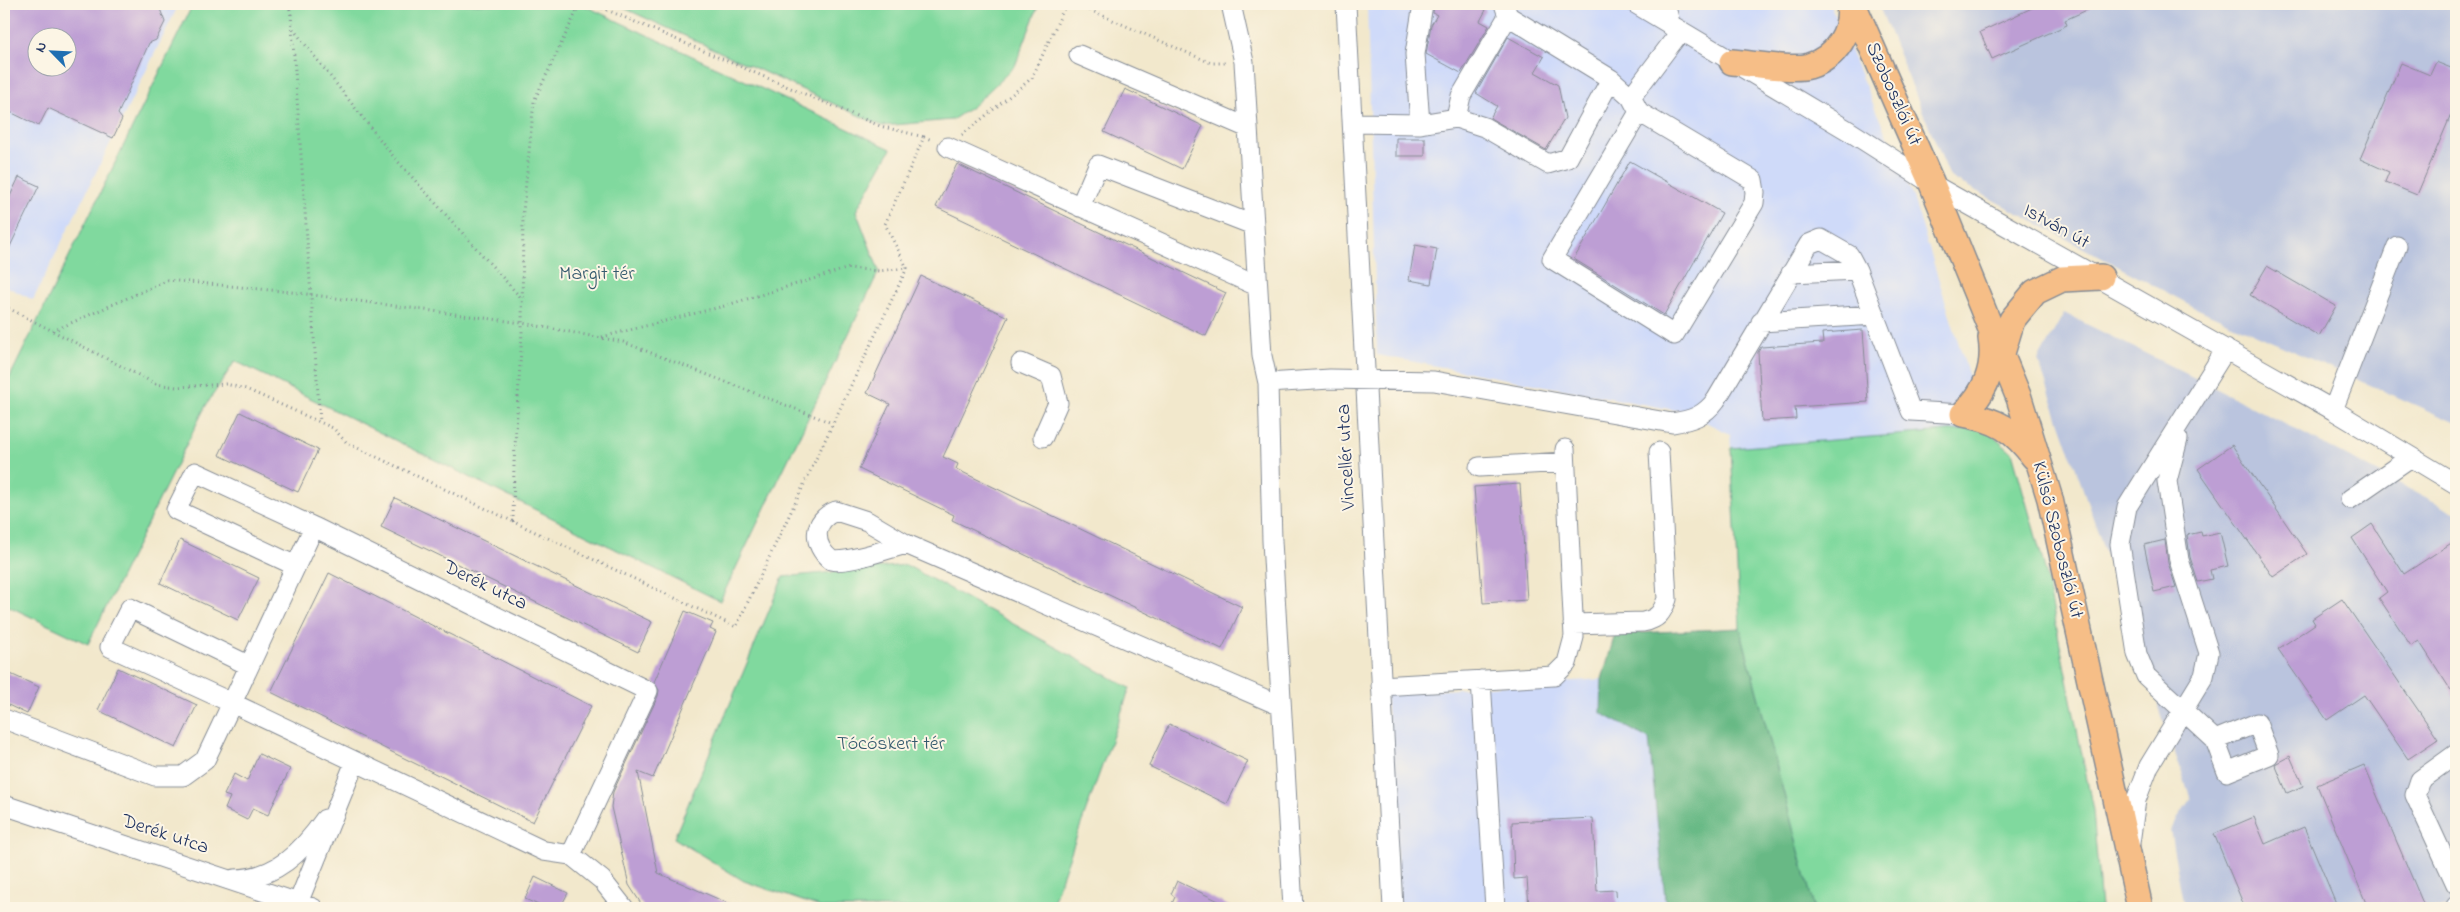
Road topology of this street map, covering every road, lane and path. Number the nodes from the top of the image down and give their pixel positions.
1 (289, 4) edge
2 (580, 4) edge
3 (593, 4) edge
4 (1066, 4) edge
5 (1076, 4) edge
6 (1231, 4) edge
7 (1346, 4) edge
8 (1423, 4) edge
9 (1636, 4) edge
10 (1664, 4) edge
11 (1851, 4) edge
12 (1506, 10) edge
13 (291, 14) junction
14 (1676, 29) junction
15 (1079, 54) dead end
16 (1244, 62) junction
17 (1732, 62) junction
18 (1611, 79) junction
19 (1635, 105) junction
20 (1456, 118) junction
21 (1354, 123) junction
22 (1420, 124) junction
23 (1246, 127) junction
24 (924, 137) junction
25 (948, 147) junction
26 (1932, 184) junction
27 (1080, 207) junction
28 (1253, 225) junction
29 (2397, 246) dead end
30 (907, 268) junction
31 (1857, 270) junction
32 (1791, 273) junction
33 (2101, 277) junction
34 (1257, 286) junction
35 (312, 295) junction
36 (522, 300) junction
37 (4, 306) edge
38 (1875, 315) junction
39 (1989, 321) junction
40 (1761, 322) junction
41 (522, 323) junction
42 (53, 331) junction
43 (600, 338) junction
44 (2226, 349) junction
45 (2002, 353) junction
46 (1020, 363) dead end
47 (1366, 379) junction
48 (1268, 383) junction
49 (2334, 410) junction
50 (1963, 414) junction
51 (2188, 414) junction
52 (320, 422) junction
53 (832, 423) junction
54 (1043, 437) dead end
55 (1659, 452) dead end
56 (2411, 457) junction
57 (2040, 465) junction
58 (1479, 467) dead end
59 (2456, 484) edge
60 (2350, 499) dead end
61 (514, 522) junction
62 (314, 527) junction
63 (906, 544) dead end
64 (296, 566) junction
65 (1573, 624) junction
66 (248, 665) junction
67 (1481, 680) junction
68 (1381, 686) junction
69 (232, 703) junction
70 (1281, 706) junction
71 (2183, 712) junction
72 (4, 720) edge
73 (2214, 740) dead end
74 (2456, 754) edge
75 (355, 762) junction
76 (343, 791) junction
77 (4, 805) edge
78 (571, 855) junction
79 (2129, 857) junction
80 (225, 879) junction
81 (2456, 884) edge
82 (302, 907) edge
83 (624, 908) edge
84 (1293, 908) edge
85 (1393, 908) edge
86 (1495, 908) edge
87 (2140, 908) edge

1 - 13 path
2 - 36 path
3 - 24 path
4 - 25 path
5 - 16 path
6 - 16 street
7 - 21 street, Vincellér utca
8 - 22 street
9 - 14 street, István út
10 - 14 street
11 - 17 main road
11 - 26 main road, Szoboszlói út
12 - 18 street
12 - 20 street
13 - 35 path
13 - 36 path
14 - 17 street, István út
14 - 19 street
15 - 23 street
16 - 23 street
17 - 26 street, István út
18 - 19 street
18 - 20 street
19 - 19 street
20 - 22 street
21 - 22 street
21 - 47 street, Vincellér utca
23 - 28 street
24 - 25 path
24 - 30 path
25 - 27 street
26 - 33 street, István út
26 - 39 main road, Külső Szoboszlói út
27 - 28 street
27 - 34 street
28 - 34 street
29 - 49 street
30 - 43 path
30 - 53 path
31 - 32 street
31 - 32 street
31 - 38 street
32 - 40 street
33 - 44 street, István út
33 - 45 main road
34 - 48 street
35 - 41 path
35 - 42 path
35 - 52 path
36 - 41 path
37 - 42 path
38 - 40 street
38 - 50 street
39 - 45 main road, Külső Szoboszlói út
39 - 50 main road
40 - 47 street
41 - 43 path
41 - 61 path
42 - 52 path
43 - 53 path
44 - 49 street, István út
44 - 51 street
45 - 57 main road, Külső Szoboszlói út
46 - 54 street
47 - 48 street
47 - 68 street, Vincellér utca
48 - 70 street
49 - 56 street, István út
50 - 57 main road
51 - 71 street
51 - 71 street
52 - 61 path
53 - 61 path
55 - 65 street
56 - 59 street, István út
56 - 60 street
57 - 79 main road, Külső Szoboszlói út
58 - 65 street
62 - 64 street
62 - 64 street
62 - 78 street, Derék utca
63 - 70 street
64 - 66 street
65 - 67 street
66 - 69 street
66 - 69 street
67 - 68 street
67 - 86 street
68 - 85 street, Vincellér utca
69 - 72 street
69 - 75 street
70 - 84 street
71 - 73 street
71 - 79 street
74 - 81 street
75 - 76 street
75 - 78 street
76 - 80 street
76 - 82 street
77 - 80 street, Derék utca
78 - 83 street
79 - 87 main road, Külső Szoboszlói út
80 - 82 street, Derék utca

